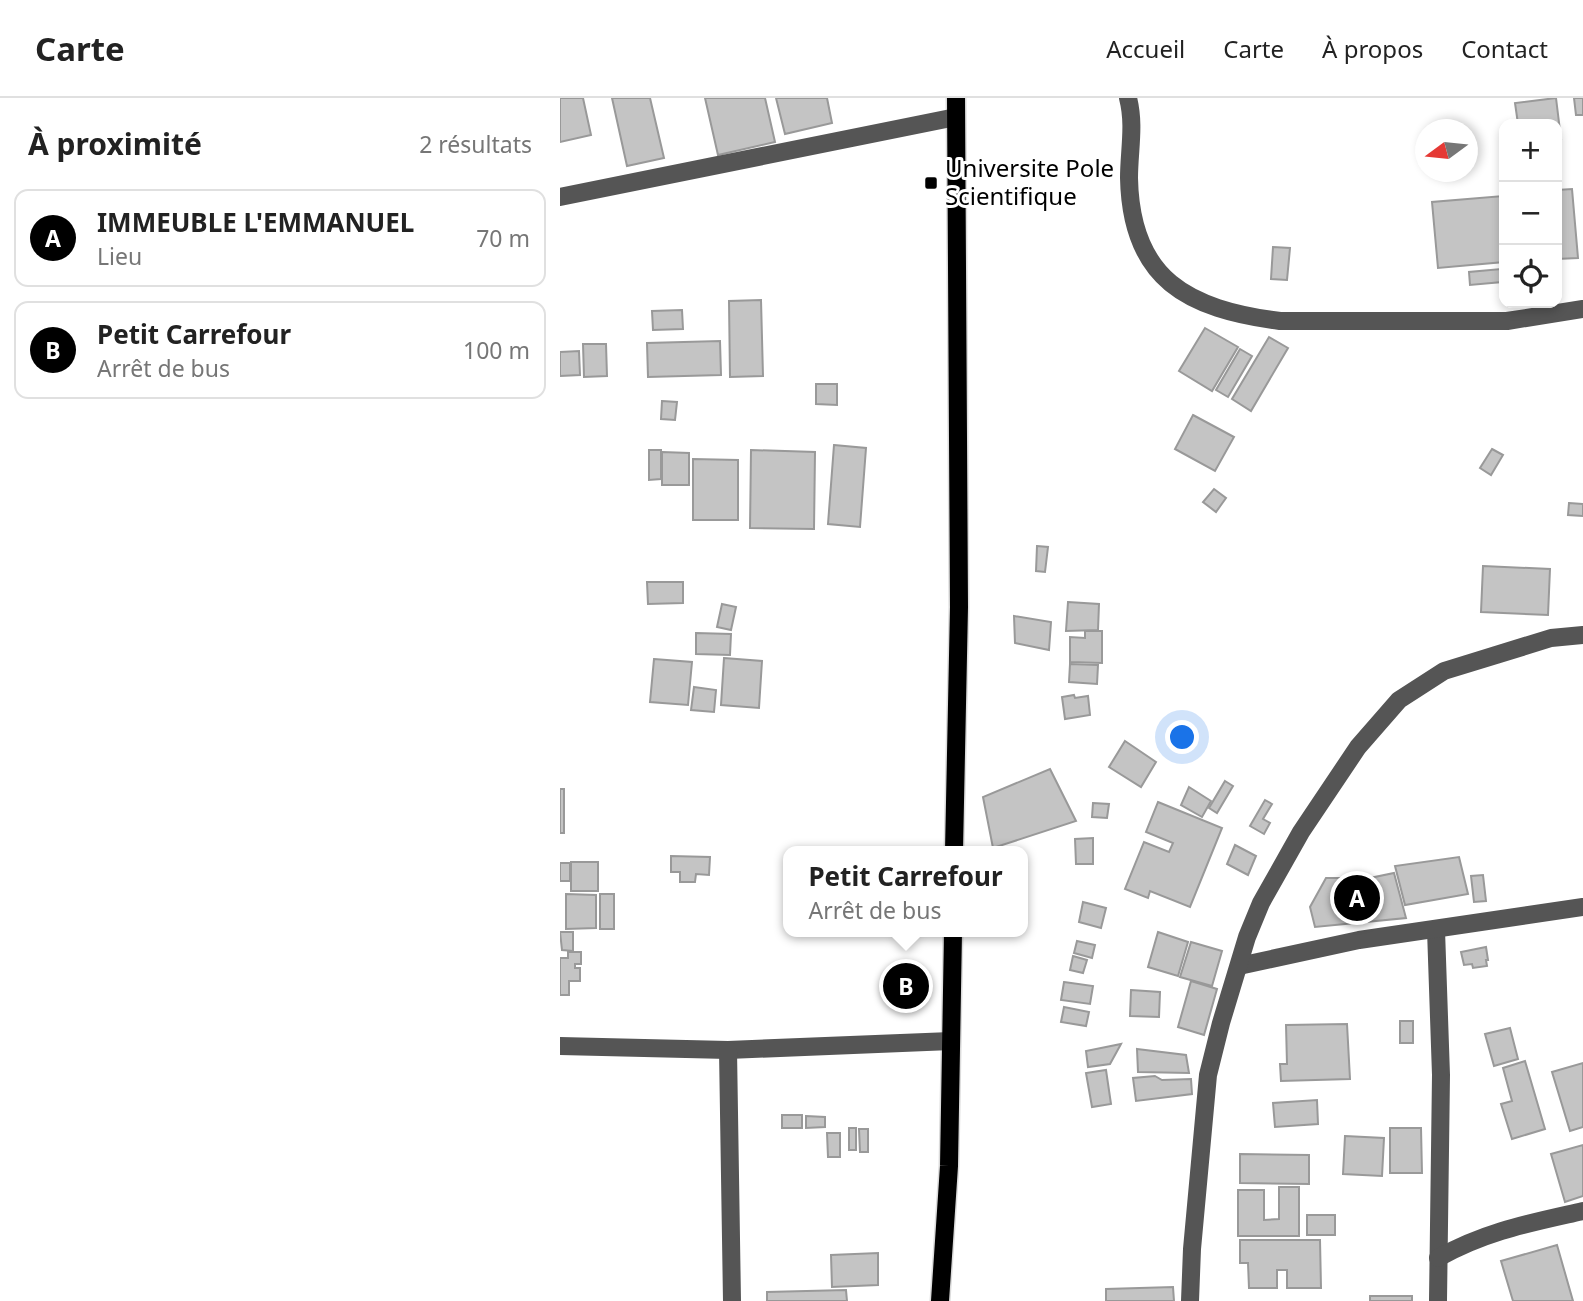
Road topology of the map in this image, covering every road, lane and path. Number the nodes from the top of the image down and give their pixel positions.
1 (956, 98) edge
2 (1128, 98) edge
3 (956, 117) junction
4 (560, 197) edge
5 (1583, 309) edge
6 (1583, 635) edge
7 (954, 846) edge
8 (1583, 907) edge
9 (1436, 930) junction
10 (953, 937) edge
11 (1240, 967) junction
12 (951, 1041) junction
13 (560, 1046) edge
14 (728, 1050) junction
15 (1583, 1211) edge
16 (1438, 1258) junction
17 (732, 1301) edge
18 (940, 1301) edge
19 (1190, 1301) edge
20 (1438, 1301) edge

1 - 3 main road
2 - 5 street
3 - 4 street
3 - 7 main road
6 - 11 street
8 - 9 street
9 - 11 street
9 - 16 street
10 - 12 main road
11 - 19 street
12 - 14 street
12 - 18 main road
13 - 14 street
14 - 17 street
15 - 16 street
16 - 20 street

